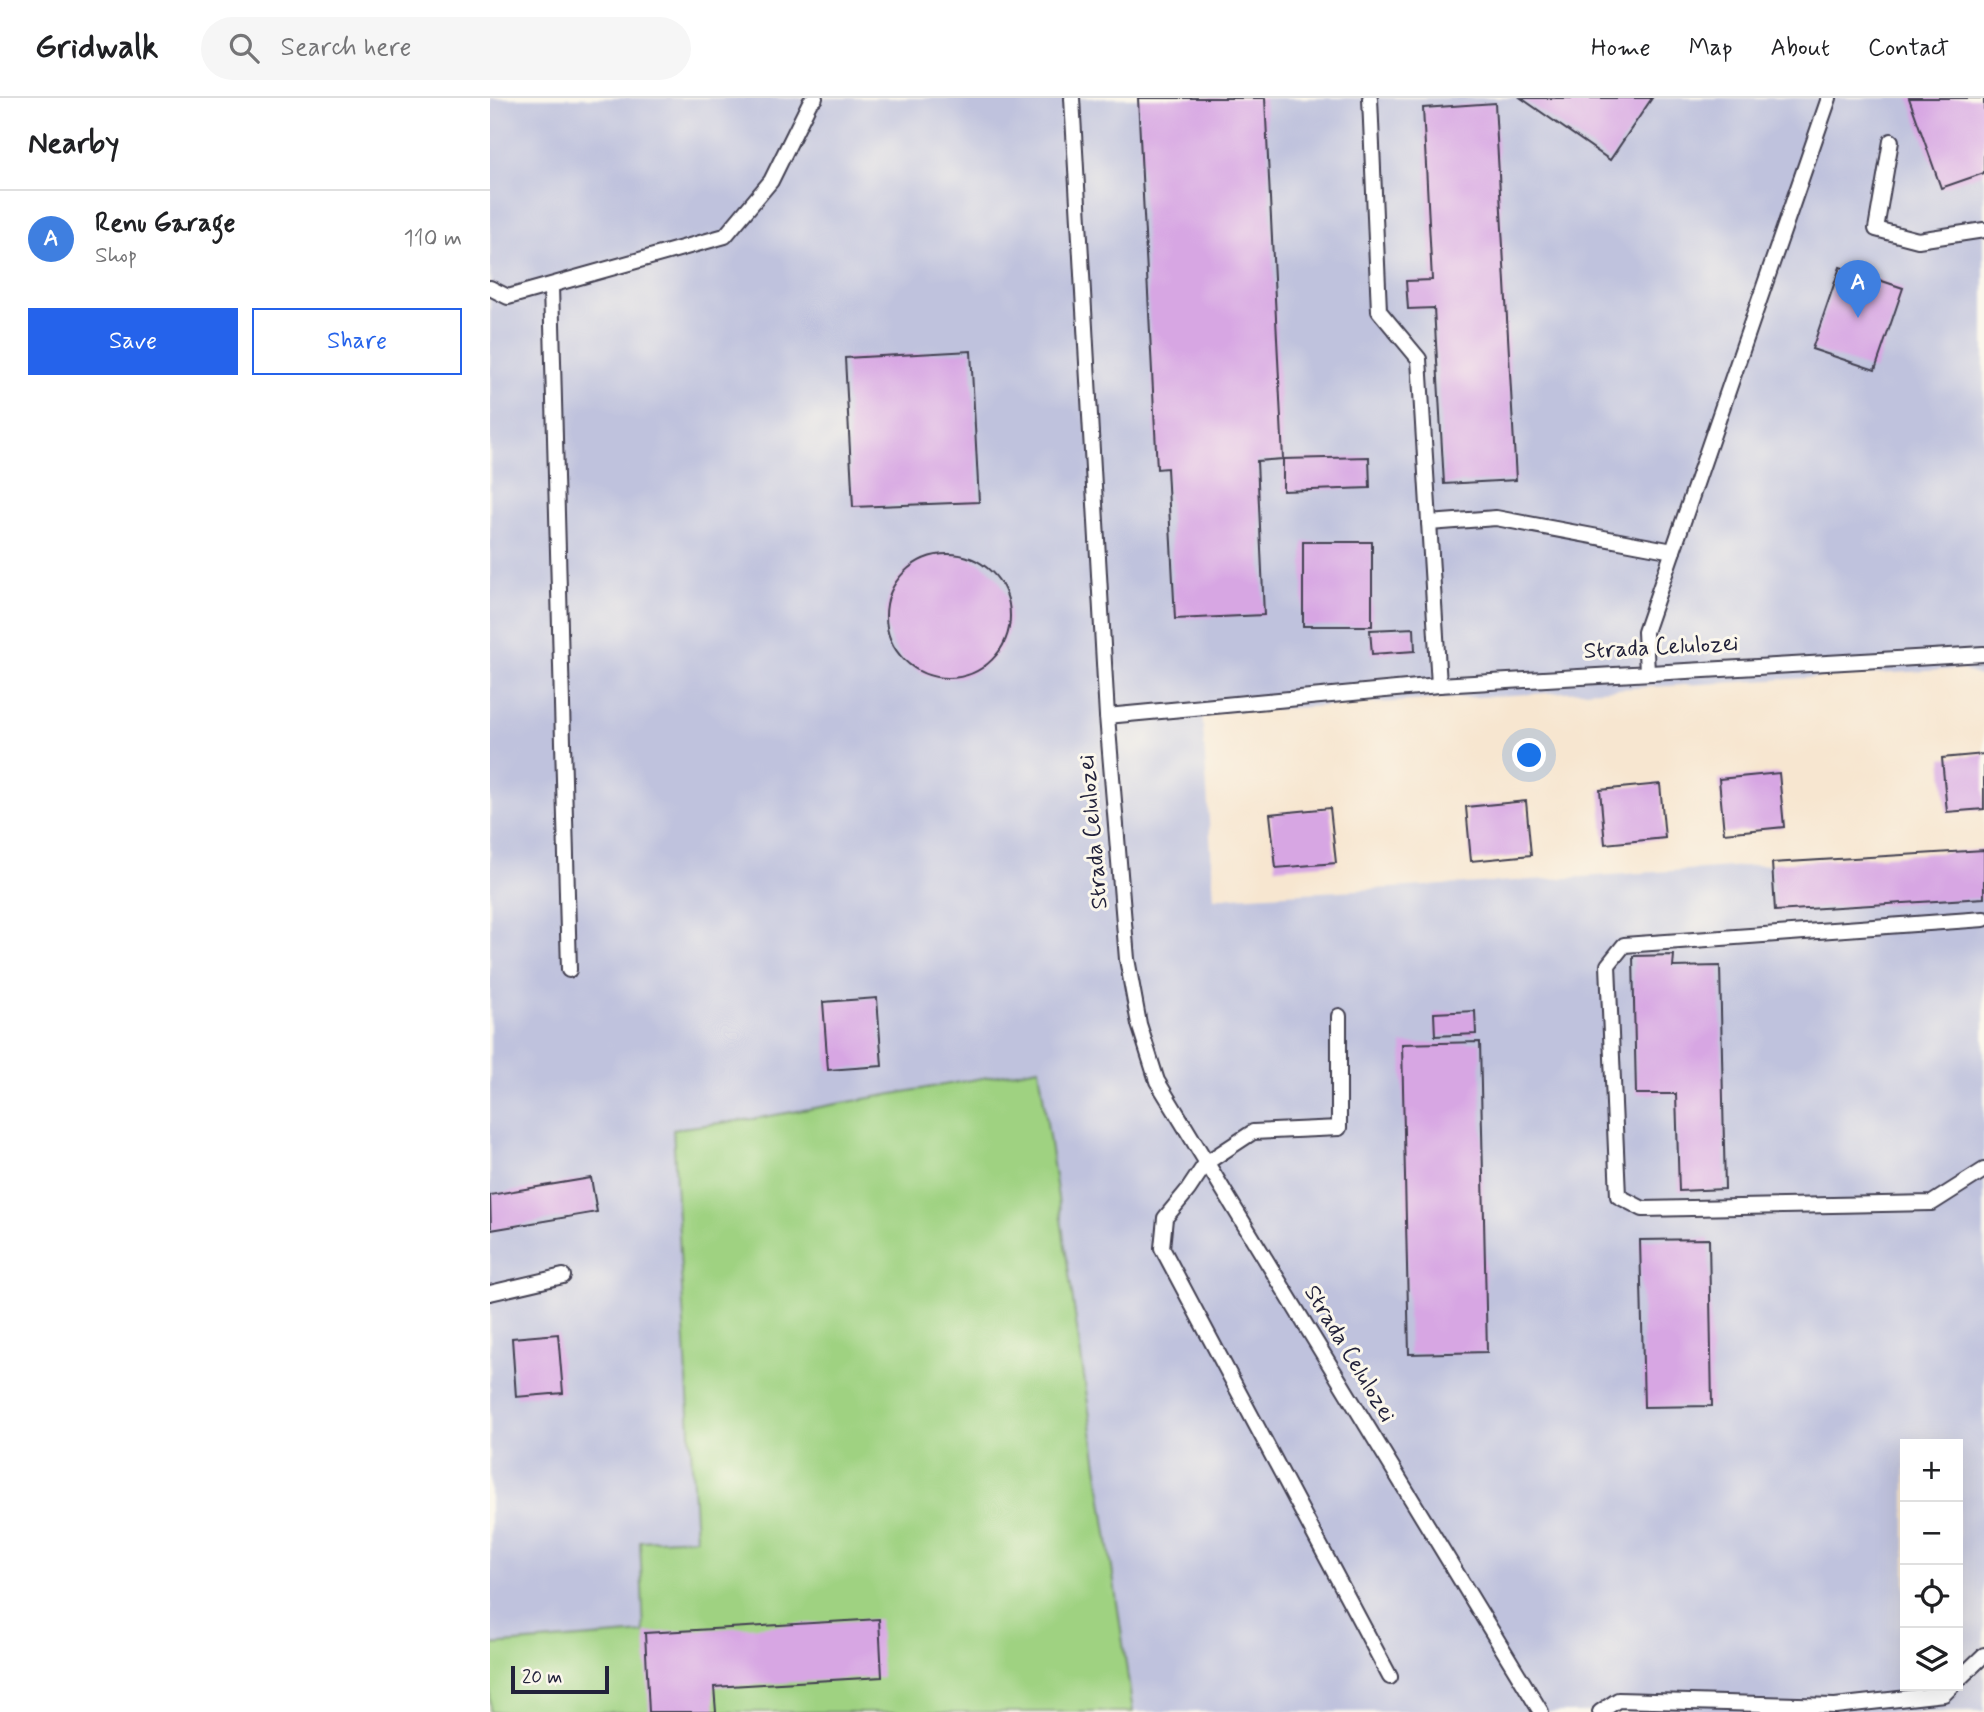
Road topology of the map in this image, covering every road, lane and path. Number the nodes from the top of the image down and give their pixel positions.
1 (815, 98) edge
2 (1072, 98) edge
3 (1370, 98) edge
4 (1829, 98) edge
5 (1891, 141) dead end
6 (1984, 230) edge
7 (551, 286) junction
8 (490, 288) edge
9 (1429, 523) junction
10 (1673, 551) junction
11 (1984, 654) edge
12 (1647, 671) junction
13 (1439, 685) junction
14 (1107, 716) junction
15 (1984, 919) edge
16 (569, 970) dead end
17 (1339, 1016) dead end
18 (1206, 1163) junction
19 (1984, 1170) edge
20 (563, 1276) dead end
21 (490, 1293) edge
22 (1984, 1656) edge
23 (1963, 1676) edge
24 (1390, 1677) dead end
25 (1947, 1691) edge
26 (1541, 1712) edge
27 (1600, 1712) edge

1 - 7 lane
2 - 14 lane
3 - 9 lane
4 - 10 lane
5 - 6 lane
7 - 8 lane
7 - 16 lane
9 - 10 lane
9 - 13 lane
10 - 12 lane
11 - 12 lane, Strada Celulozei
12 - 13 lane, Strada Celulozei
13 - 14 lane, Strada Celulozei
14 - 18 lane, Strada Celulozei
15 - 19 lane
17 - 18 lane
18 - 24 lane
18 - 26 lane, Strada Celulozei
20 - 21 lane
22 - 23 lane
25 - 27 lane

